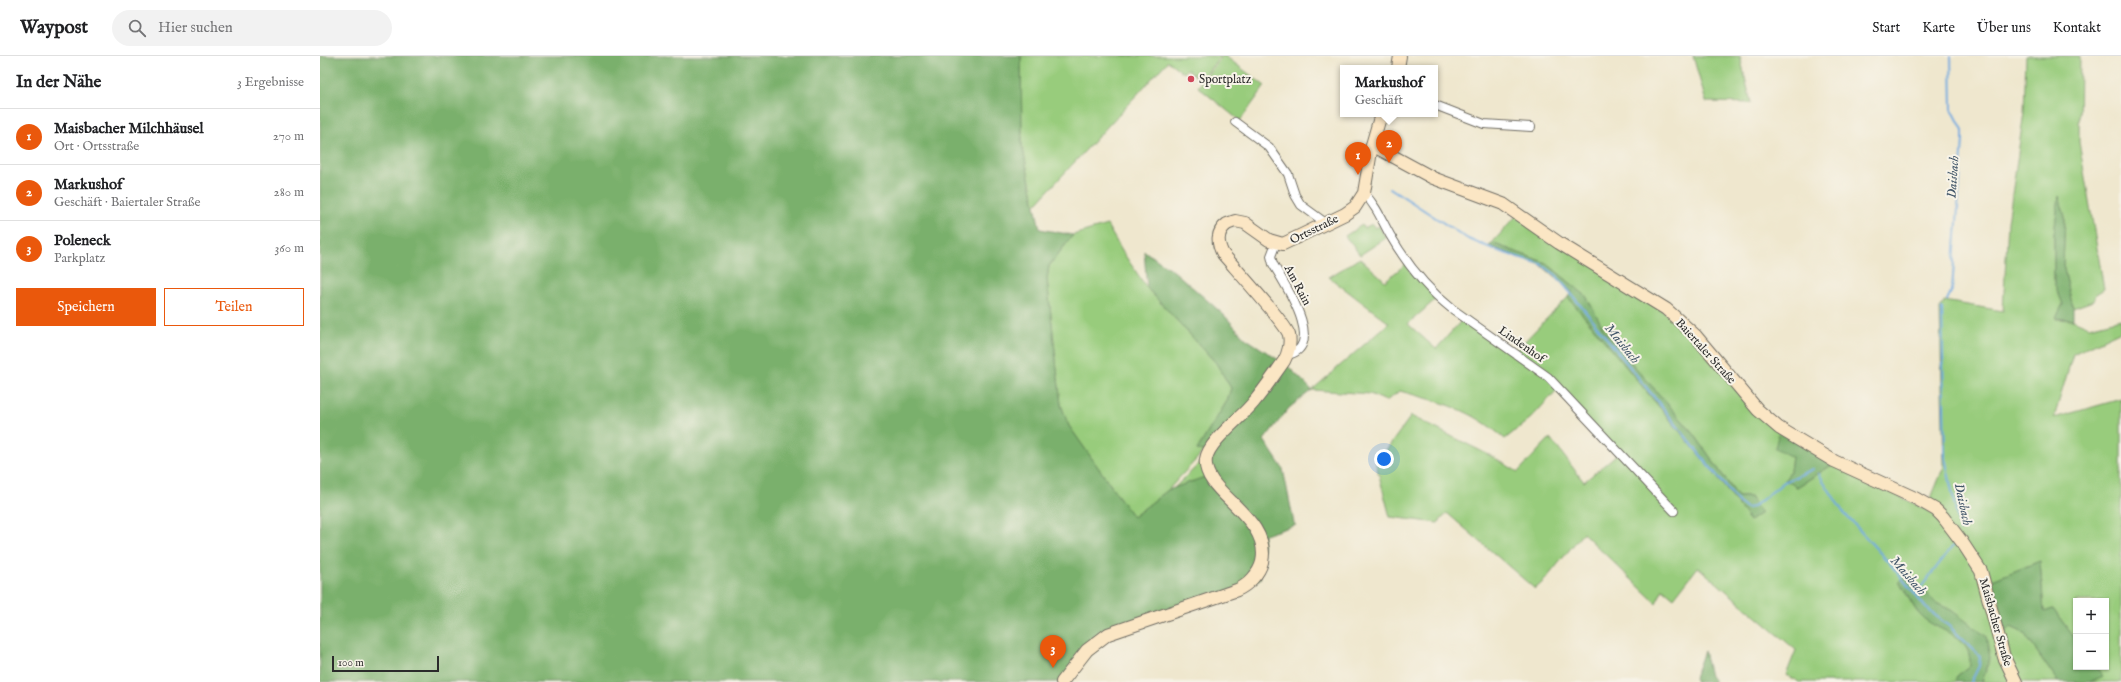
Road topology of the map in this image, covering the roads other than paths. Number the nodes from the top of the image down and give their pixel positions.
1 (1438, 106) edge
2 (1380, 117) edge
3 (1235, 122) dead end
4 (1530, 127) dead end
5 (1372, 145) junction
6 (1364, 193) junction
7 (1327, 224) junction
8 (1276, 244) junction
9 (1285, 358) junction
10 (1674, 511) dead end
11 (1962, 542) joint
12 (1062, 682) edge
13 (2016, 682) edge

1 - 4 street
2 - 5 street, Ortsstraße
3 - 7 street
5 - 6 street, Ortsstraße
5 - 11 street, Baiertaler Straße
6 - 7 street, Ortsstraße
6 - 10 street, Lindenhof
7 - 8 street, Ortsstraße
8 - 9 street, Am Rain
8 - 9 street, Ortsstraße
9 - 12 street
11 - 13 street, Maisbacher Straße

